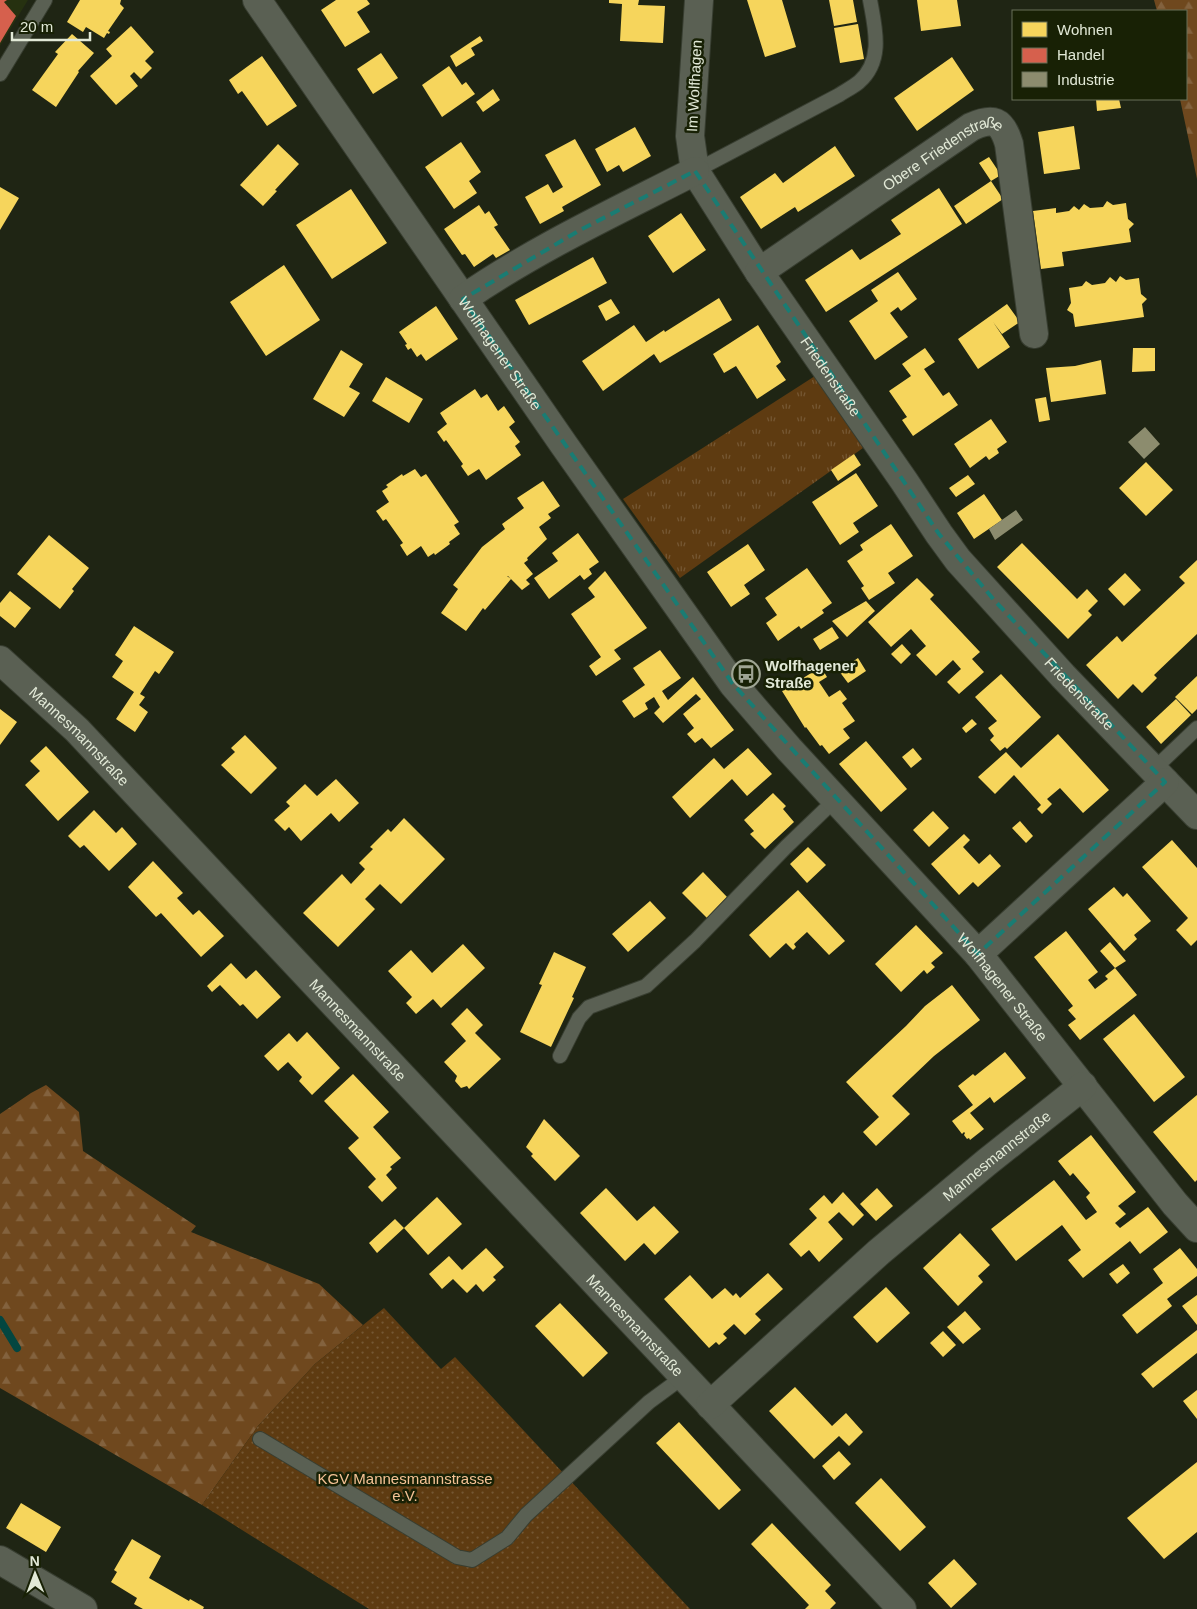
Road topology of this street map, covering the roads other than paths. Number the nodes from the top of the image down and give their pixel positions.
1 (45, 0) edge
2 (257, 0) edge
3 (698, 0) edge
4 (870, 0) edge
5 (0, 74) edge
6 (695, 171) junction
7 (760, 272) junction
8 (463, 299) junction
9 (1034, 334) dead end
10 (0, 660) edge
11 (1197, 728) edge
12 (1159, 776) junction
13 (835, 800) junction
14 (1197, 816) edge
15 (978, 954) junction
16 (560, 1056) dead end
17 (1083, 1086) junction
18 (1197, 1228) edge
19 (683, 1377) junction
20 (710, 1405) junction
21 (260, 1439) dead end
22 (0, 1560) edge
23 (83, 1609) edge
24 (902, 1609) edge

1 - 5 lane
2 - 8 street, Wolfhagener Straße
3 - 6 street, Im Wolfhagen
4 - 6 lane
6 - 7 street, Friedenstraße
6 - 8 street
7 - 9 street, Obere Friedenstraße
7 - 12 street, Friedenstraße
8 - 13 street, Wolfhagener Straße
10 - 19 street, Mannesmannstraße
11 - 12 lane
12 - 14 street, Friedenstraße
12 - 15 street
13 - 15 street, Wolfhagener Straße
13 - 16 lane
15 - 17 street, Wolfhagener Straße
17 - 18 street, Wolfhagener Straße
17 - 20 street, Mannesmannstraße
19 - 20 street, Mannesmannstraße
19 - 21 lane
20 - 24 street, Mannesmannstraße
22 - 23 street

